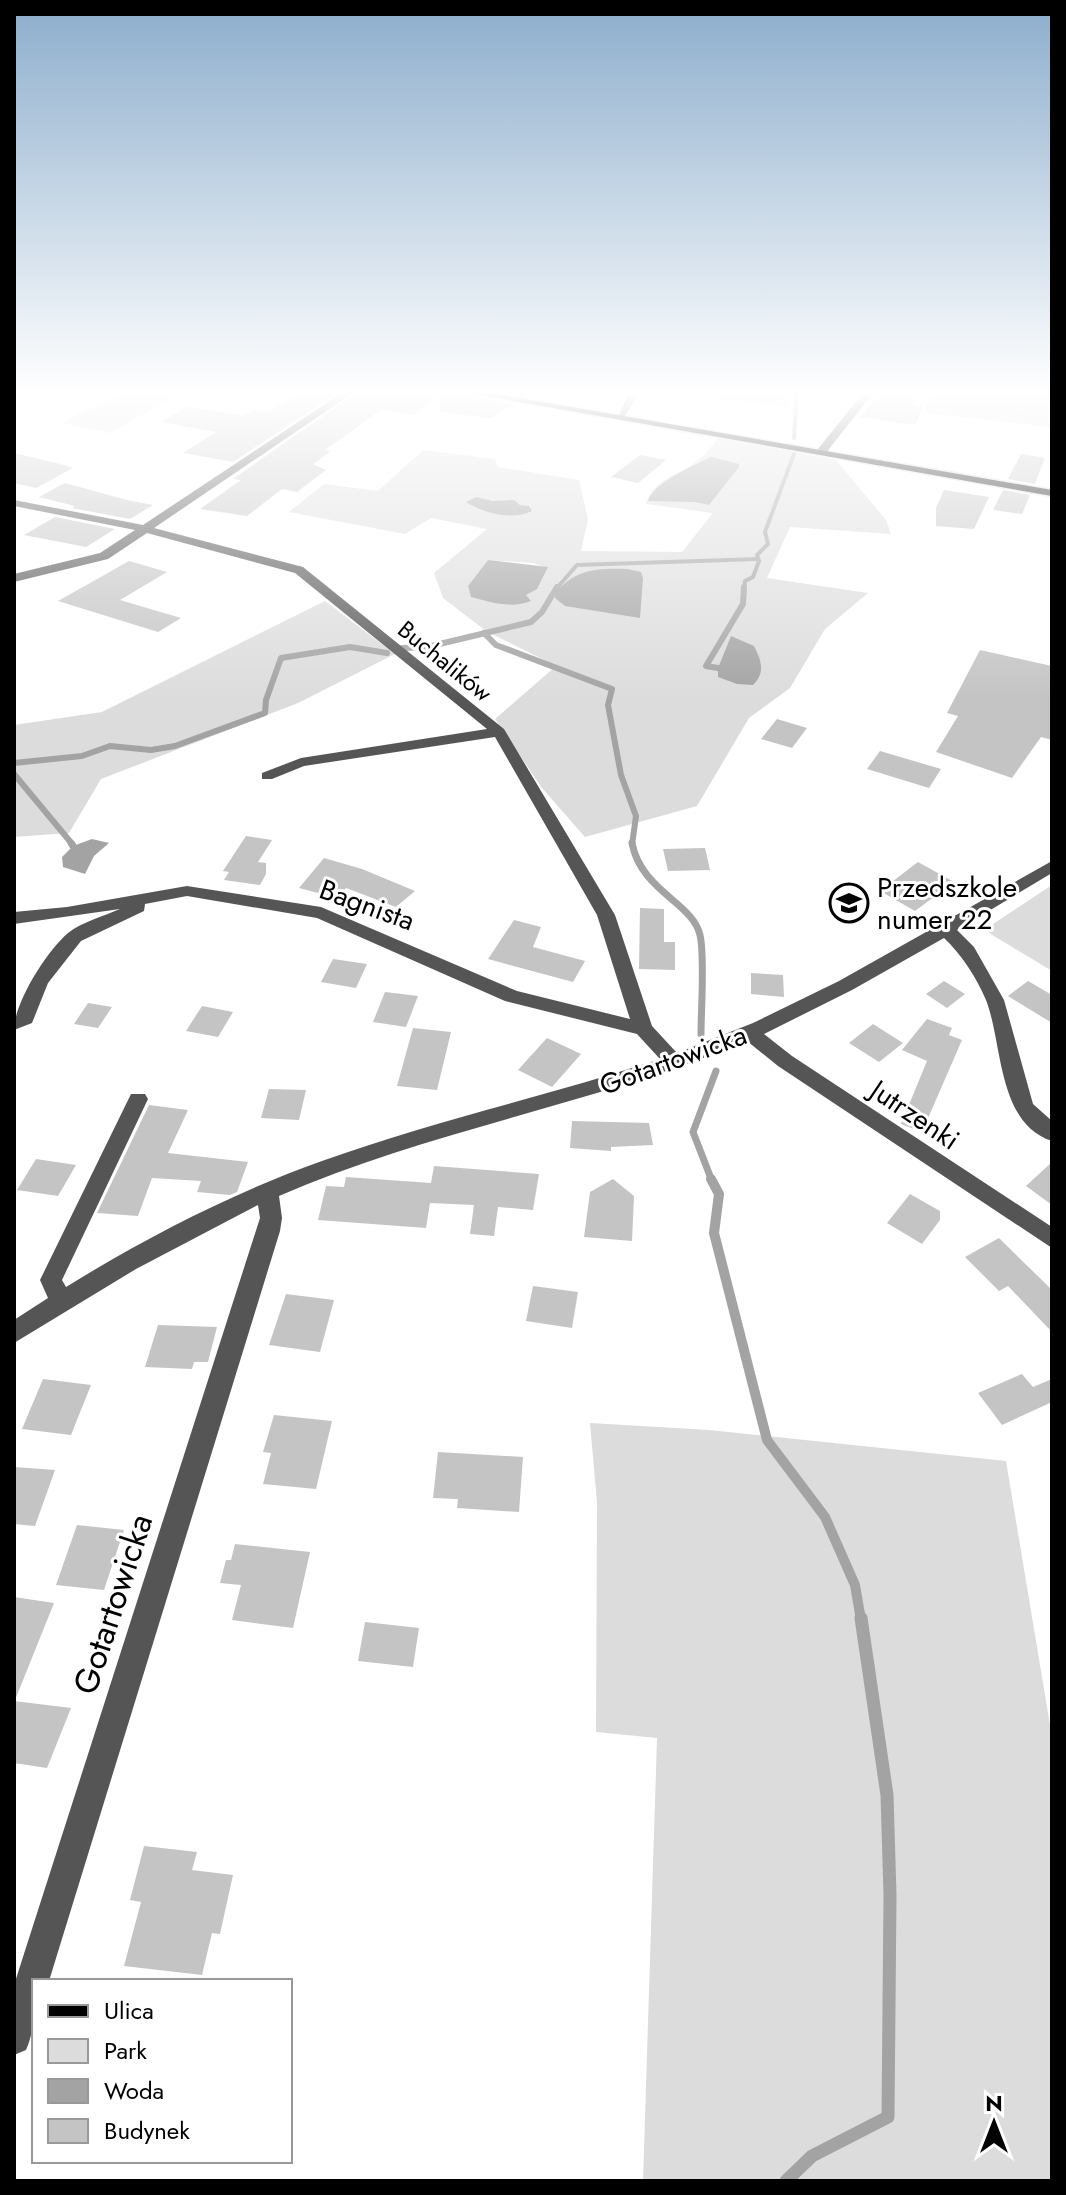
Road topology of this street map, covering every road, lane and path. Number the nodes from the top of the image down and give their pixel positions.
1 (196, 495) edge
2 (14, 503) edge
3 (146, 529) junction
4 (14, 578) edge
5 (499, 732) junction
6 (267, 776) dead end
7 (1052, 866) edge
8 (163, 895) junction
9 (14, 918) edge
10 (944, 928) junction
11 (14, 1023) edge
12 (643, 1029) junction
13 (750, 1033) junction
14 (674, 1062) junction
15 (138, 1099) dead end
16 (1052, 1133) edge
17 (267, 1191) junction
18 (1052, 1239) edge
19 (61, 1301) junction
20 (14, 1333) edge
21 (33, 1979) edge
22 (32, 1981) edge
23 (14, 2038) edge

1 - 3 street
2 - 3 street, Buchalików
3 - 4 street
3 - 5 street, Buchalików
5 - 6 street
5 - 12 street, Buchalików
7 - 10 street, Gotartowicka
8 - 9 street, Bagnista
8 - 11 street
8 - 12 street, Bagnista
10 - 13 street, Gotartowicka
10 - 16 street
12 - 14 street, Buchalików
13 - 14 street, Gotartowicka
13 - 18 street, Jutrzenki
14 - 17 street, Gotartowicka
15 - 19 street
17 - 19 street, Gotartowicka
17 - 21 street, Gotartowicka
19 - 20 street, Gotartowicka
22 - 23 street, Gotartowicka

